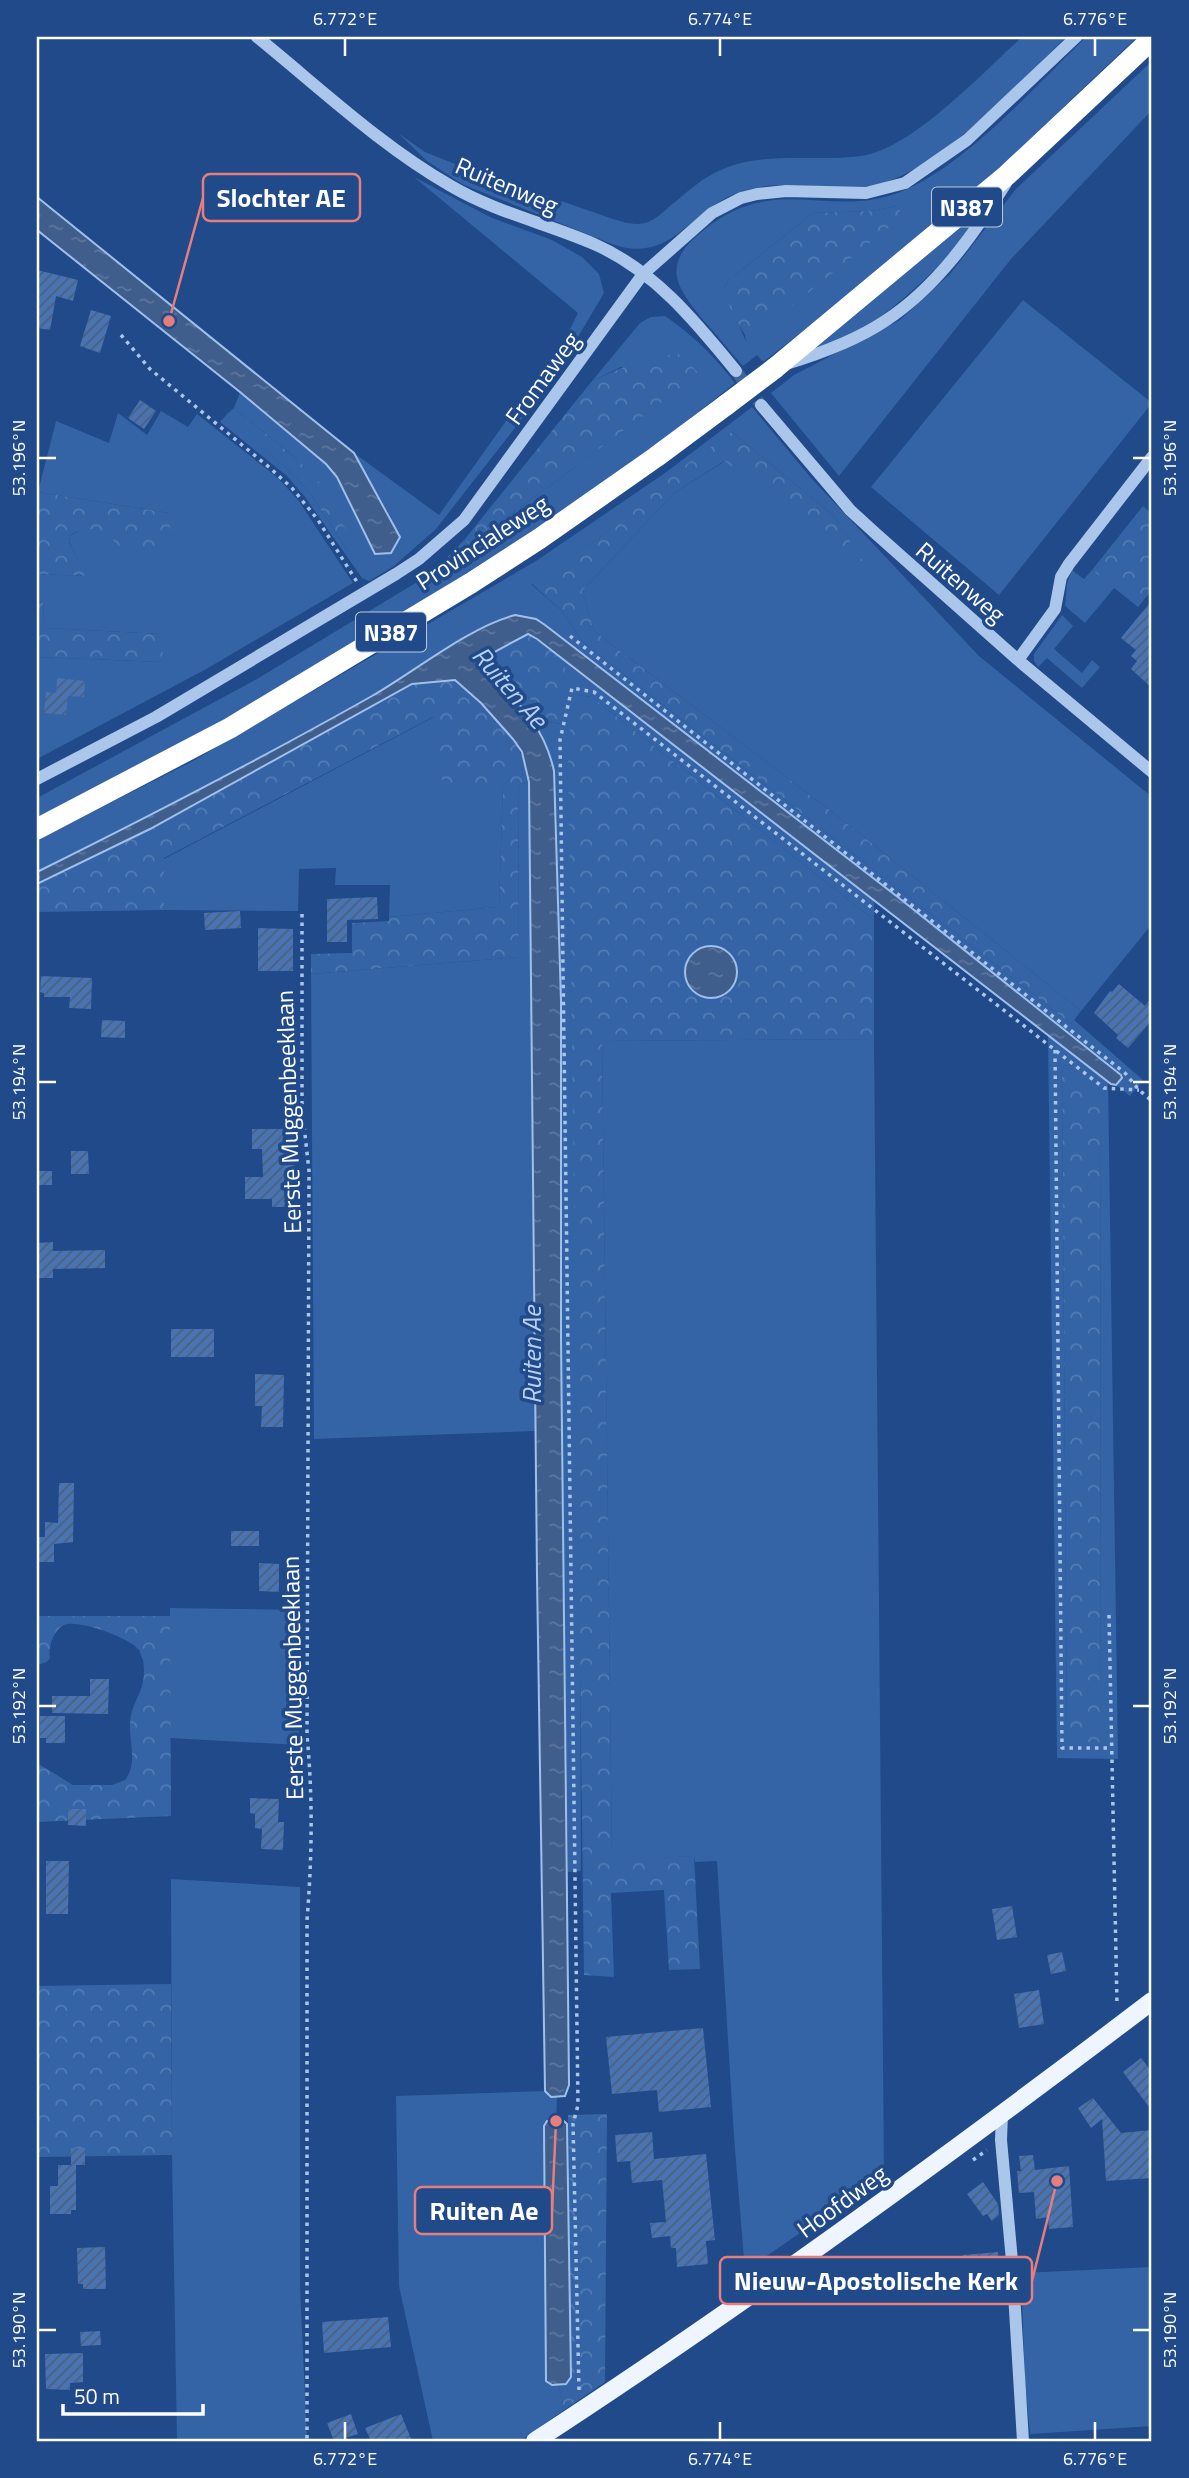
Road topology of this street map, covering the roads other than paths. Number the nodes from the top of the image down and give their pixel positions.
1 (257, 37) edge
2 (1076, 37) edge
3 (1152, 39) edge
4 (1016, 166) junction
5 (643, 274) junction
6 (775, 368) junction
7 (736, 371) tunnel mouth
8 (761, 405) tunnel mouth
9 (1152, 457) edge
10 (1018, 660) junction
11 (1152, 772) edge
12 (37, 779) edge
13 (37, 829) edge
14 (1152, 2001) edge
15 (1002, 2115) junction
16 (534, 2441) edge
17 (1023, 2441) edge

1 - 5 street, Ruitenweg
2 - 5 street, Fromaweg
3 - 4 highway, N387
4 - 6 highway, N387
4 - 6 street
5 - 7 street, Ruitenweg
5 - 12 street, Fromaweg
6 - 13 highway, Provincialeweg / N387, bridge
8 - 10 street, Ruitenweg
9 - 10 street
10 - 11 street, Ruitenweg
14 - 15 main road, Hoofdweg
15 - 16 main road, Hoofdweg
15 - 17 street

